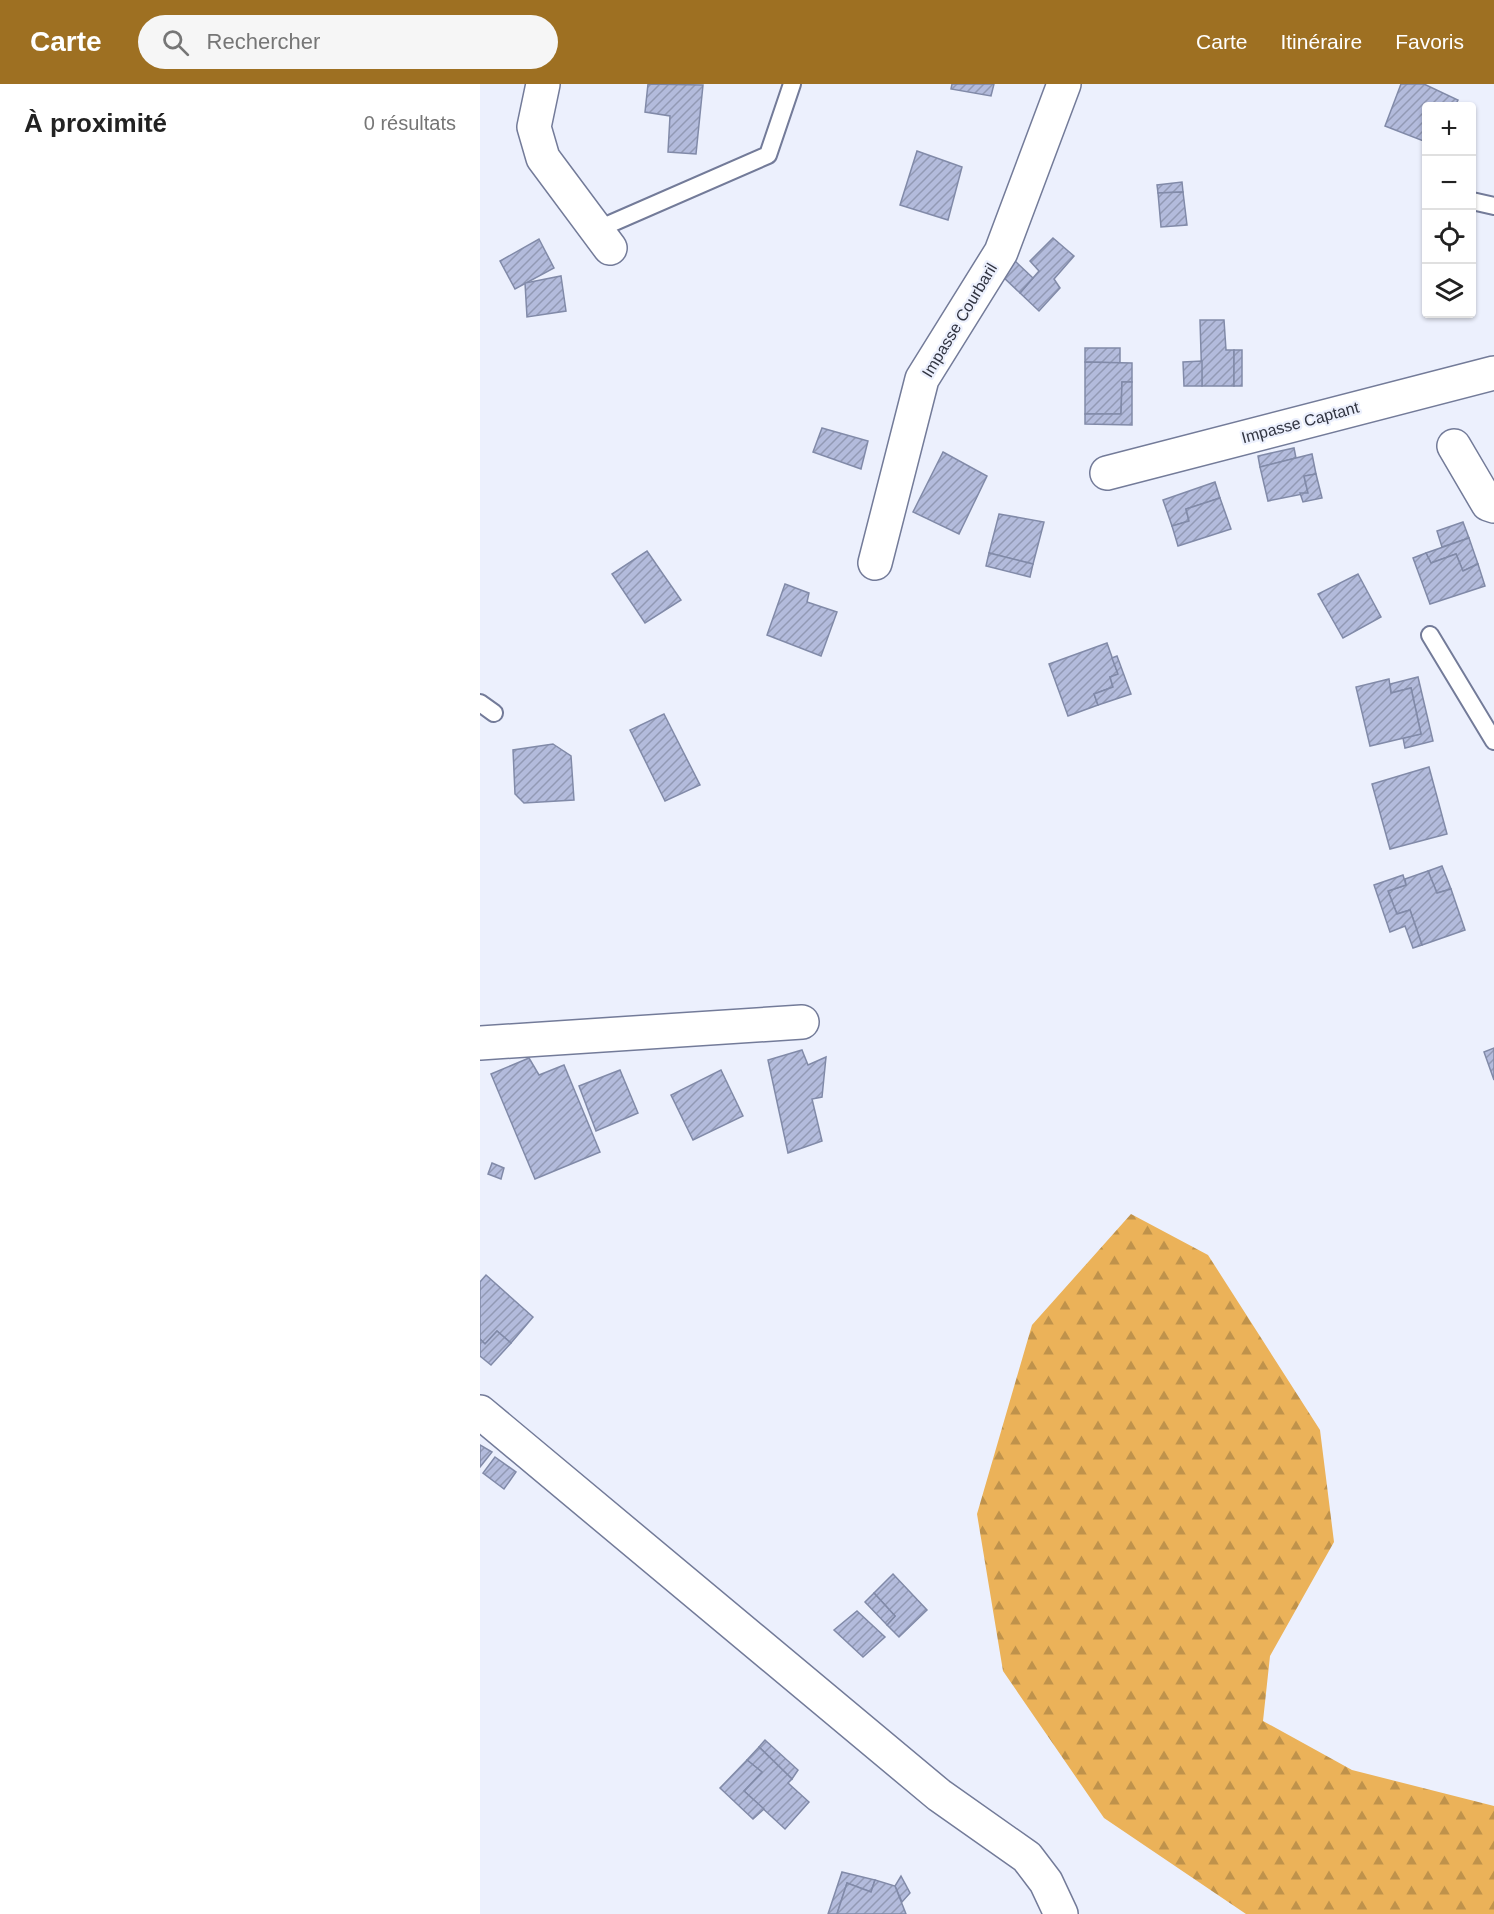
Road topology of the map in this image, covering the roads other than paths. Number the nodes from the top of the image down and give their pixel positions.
1 (543, 84) edge
2 (792, 84) edge
3 (1064, 84) edge
4 (1476, 202) edge
5 (1494, 206) edge
6 (603, 239) joint
7 (1494, 373) edge
8 (1454, 446) dead end
9 (1107, 473) dead end
10 (1494, 506) edge
11 (875, 563) dead end
12 (1430, 635) dead end
13 (1494, 741) edge
14 (802, 1022) dead end
15 (480, 1043) edge
16 (480, 1413) edge
17 (1061, 1914) edge

1 - 6 street
2 - 6 lane
3 - 11 street, Impasse Courbaril
4 - 5 lane
7 - 9 street, Impasse Captant
8 - 10 street
12 - 13 lane
14 - 15 street
16 - 17 street

